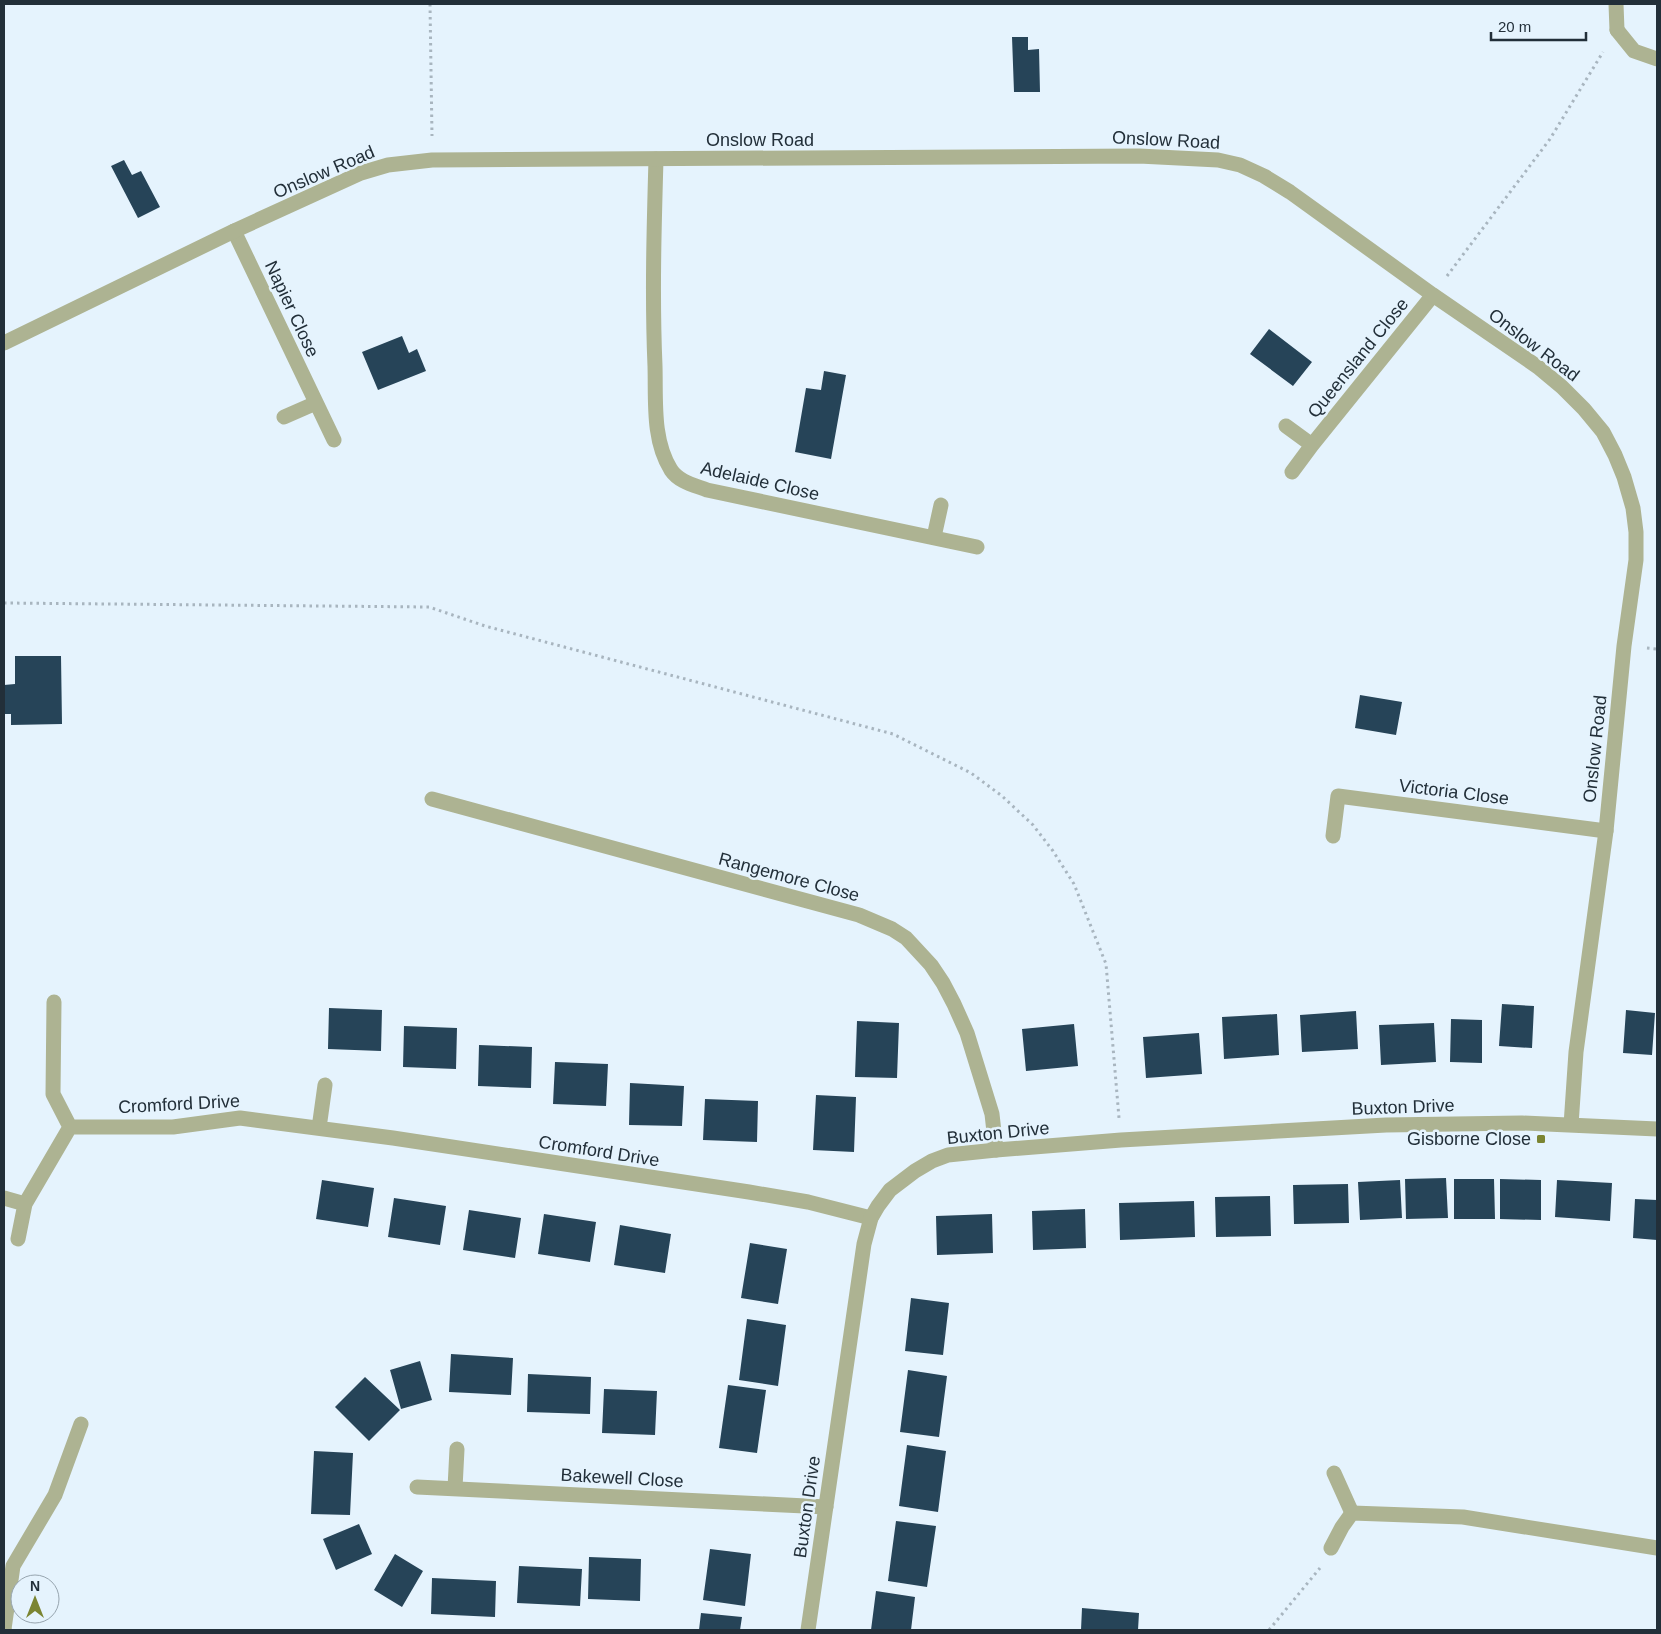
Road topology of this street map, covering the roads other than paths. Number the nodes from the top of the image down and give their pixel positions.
1 (1616, 4) edge
2 (1657, 59) edge
3 (656, 159) junction
4 (234, 232) junction
5 (1433, 295) junction
6 (4, 343) edge
7 (316, 403) junction
8 (284, 417) dead end
9 (1286, 426) dead end
10 (334, 440) dead end
11 (1312, 445) junction
12 (1292, 472) dead end
13 (941, 504) dead end
14 (934, 537) junction
15 (976, 547) dead end
16 (432, 799) dead end
17 (1606, 831) junction
18 (1333, 836) dead end
19 (54, 1002) dead end
20 (325, 1084) dead end
21 (1570, 1125) junction
22 (70, 1127) junction
23 (319, 1128) junction
24 (1657, 1129) edge
25 (996, 1150) junction
26 (4, 1198) edge
27 (25, 1204) junction
28 (871, 1218) junction
29 (18, 1238) dead end
30 (81, 1424) dead end
31 (457, 1449) dead end
32 (1334, 1473) dead end
33 (418, 1487) dead end
34 (454, 1488) junction
35 (826, 1507) junction
36 (1352, 1513) junction
37 (1331, 1548) road end
38 (1657, 1548) edge
39 (4, 1630) edge
40 (808, 1630) edge

1 - 2 street
3 - 4 street, Onslow Road
3 - 5 street, Onslow Road
3 - 14 street, Adelaide Close
4 - 6 street, Onslow Road
4 - 7 street, Napier Close
5 - 11 street, Queensland Close
5 - 17 street, Onslow Road
7 - 8 street
7 - 10 street, Napier Close
9 - 11 street, Queensland Close
11 - 12 street, Queensland Close
13 - 14 street
14 - 15 street, Adelaide Close
16 - 25 street, Rangemore Close
17 - 18 street, Victoria Close
17 - 21 street, Onslow Road
19 - 22 street
20 - 23 street
21 - 24 street, Buxton Drive
21 - 25 street, Buxton Drive
22 - 23 street, Cromford Drive
22 - 27 street
23 - 28 street, Cromford Drive
25 - 28 street, Buxton Drive
26 - 27 street
27 - 29 street
28 - 35 street, Buxton Drive
30 - 39 street
31 - 34 street
32 - 36 street
33 - 34 street, Bakewell Close
34 - 35 street, Bakewell Close
35 - 40 street, Buxton Drive
36 - 37 street
36 - 38 street

